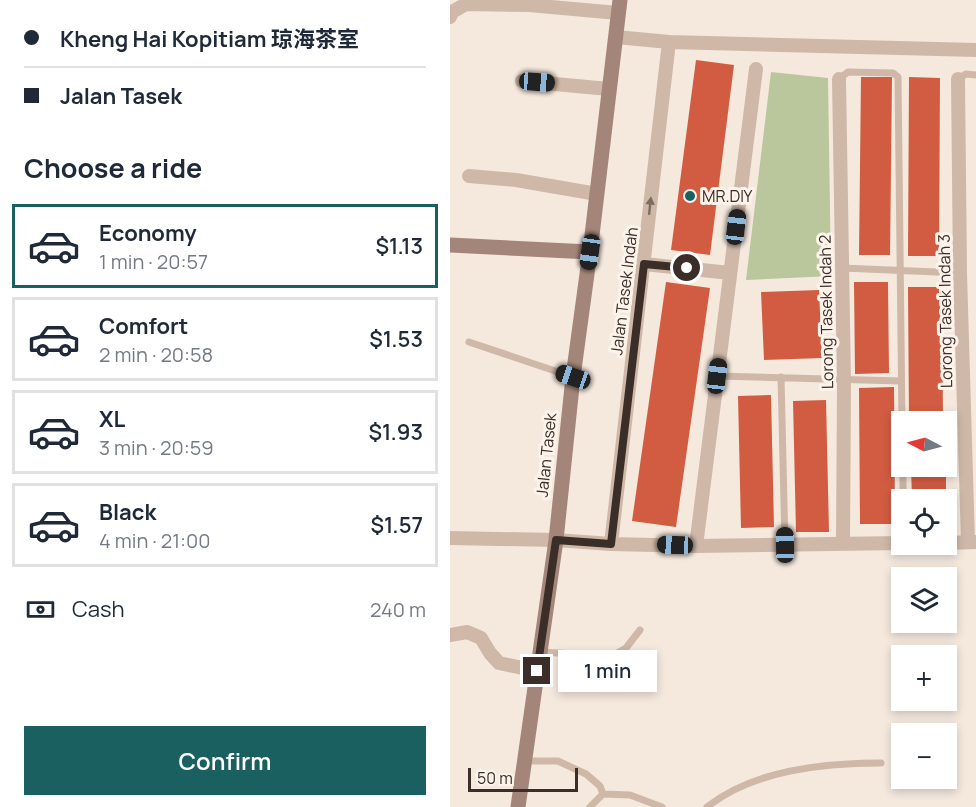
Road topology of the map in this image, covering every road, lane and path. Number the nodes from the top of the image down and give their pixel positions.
1 (619, 6) edge
2 (450, 17) edge
3 (616, 37) junction
4 (669, 42) junction
5 (976, 50) edge
6 (756, 69) dead end
7 (976, 75) edge
8 (839, 79) joint
9 (958, 79) joint
10 (522, 81) dead end
11 (609, 89) junction
12 (469, 176) dead end
13 (597, 194) junction
14 (450, 245) edge
15 (590, 252) junction
16 (644, 264) junction
17 (842, 268) junction
18 (899, 270) junction
19 (730, 273) junction
20 (960, 273) junction
21 (469, 342) dead end
22 (717, 376) junction
23 (573, 377) junction
24 (781, 377) junction
25 (844, 380) junction
26 (901, 381) junction
27 (902, 411) edge
28 (970, 425) edge
29 (971, 484) edge
30 (450, 538) edge
31 (556, 540) junction
32 (972, 542) edge
33 (891, 543) edge
34 (957, 543) edge
35 (611, 544) junction
36 (843, 544) junction
37 (785, 545) junction
38 (696, 546) junction
39 (640, 630) dead end
40 (450, 635) edge
41 (540, 652) junction
42 (537, 671) junction
43 (525, 761) junction
44 (880, 763) dead end
45 (603, 794) junction
46 (518, 807) edge
47 (590, 807) edge
48 (662, 807) edge
49 (707, 807) edge

1 - 2 street
1 - 3 main road, Jalan Tasek
3 - 4 street
3 - 11 main road, Jalan Tasek
4 - 5 street
16 -> 4 street, Jalan Tasek Indah
6 - 19 street
7 - 9 lane
8 - 17 street, Lorong Tasek Indah 2
8 - 18 lane
9 - 20 street, Lorong Tasek Indah 3
10 - 11 street
11 - 13 main road, Jalan Tasek
12 - 13 street
13 - 15 main road, Jalan Tasek
14 - 15 main road
15 - 23 main road, Jalan Tasek
16 - 19 street
16 - 35 street, Jalan Tasek Indah
17 - 18 lane
17 - 25 street, Lorong Tasek Indah 2
18 - 20 lane
18 - 26 lane
19 - 22 street
20 - 28 street, Lorong Tasek Indah 3
21 - 23 lane
22 - 24 lane
22 - 38 street
23 - 31 main road, Jalan Tasek
24 - 25 lane
24 - 37 lane
25 - 26 lane
25 - 36 street, Lorong Tasek Indah 2
26 - 27 lane
28 - 29 street, Lorong Tasek Indah 3
29 - 32 street, Lorong Tasek Indah 3
30 - 31 street
31 - 35 street
31 - 41 main road, Jalan Tasek
32 - 34 street
33 - 36 street
35 - 38 street
36 - 37 street
37 - 38 street
39 - 41 lane
40 - 42 street
41 - 42 main road, Jalan Tasek
42 - 43 main road, Jalan Tasek
43 - 45 lane
43 - 46 main road, Jalan Tasek
44 - 49 lane
45 - 47 lane
45 - 48 lane

